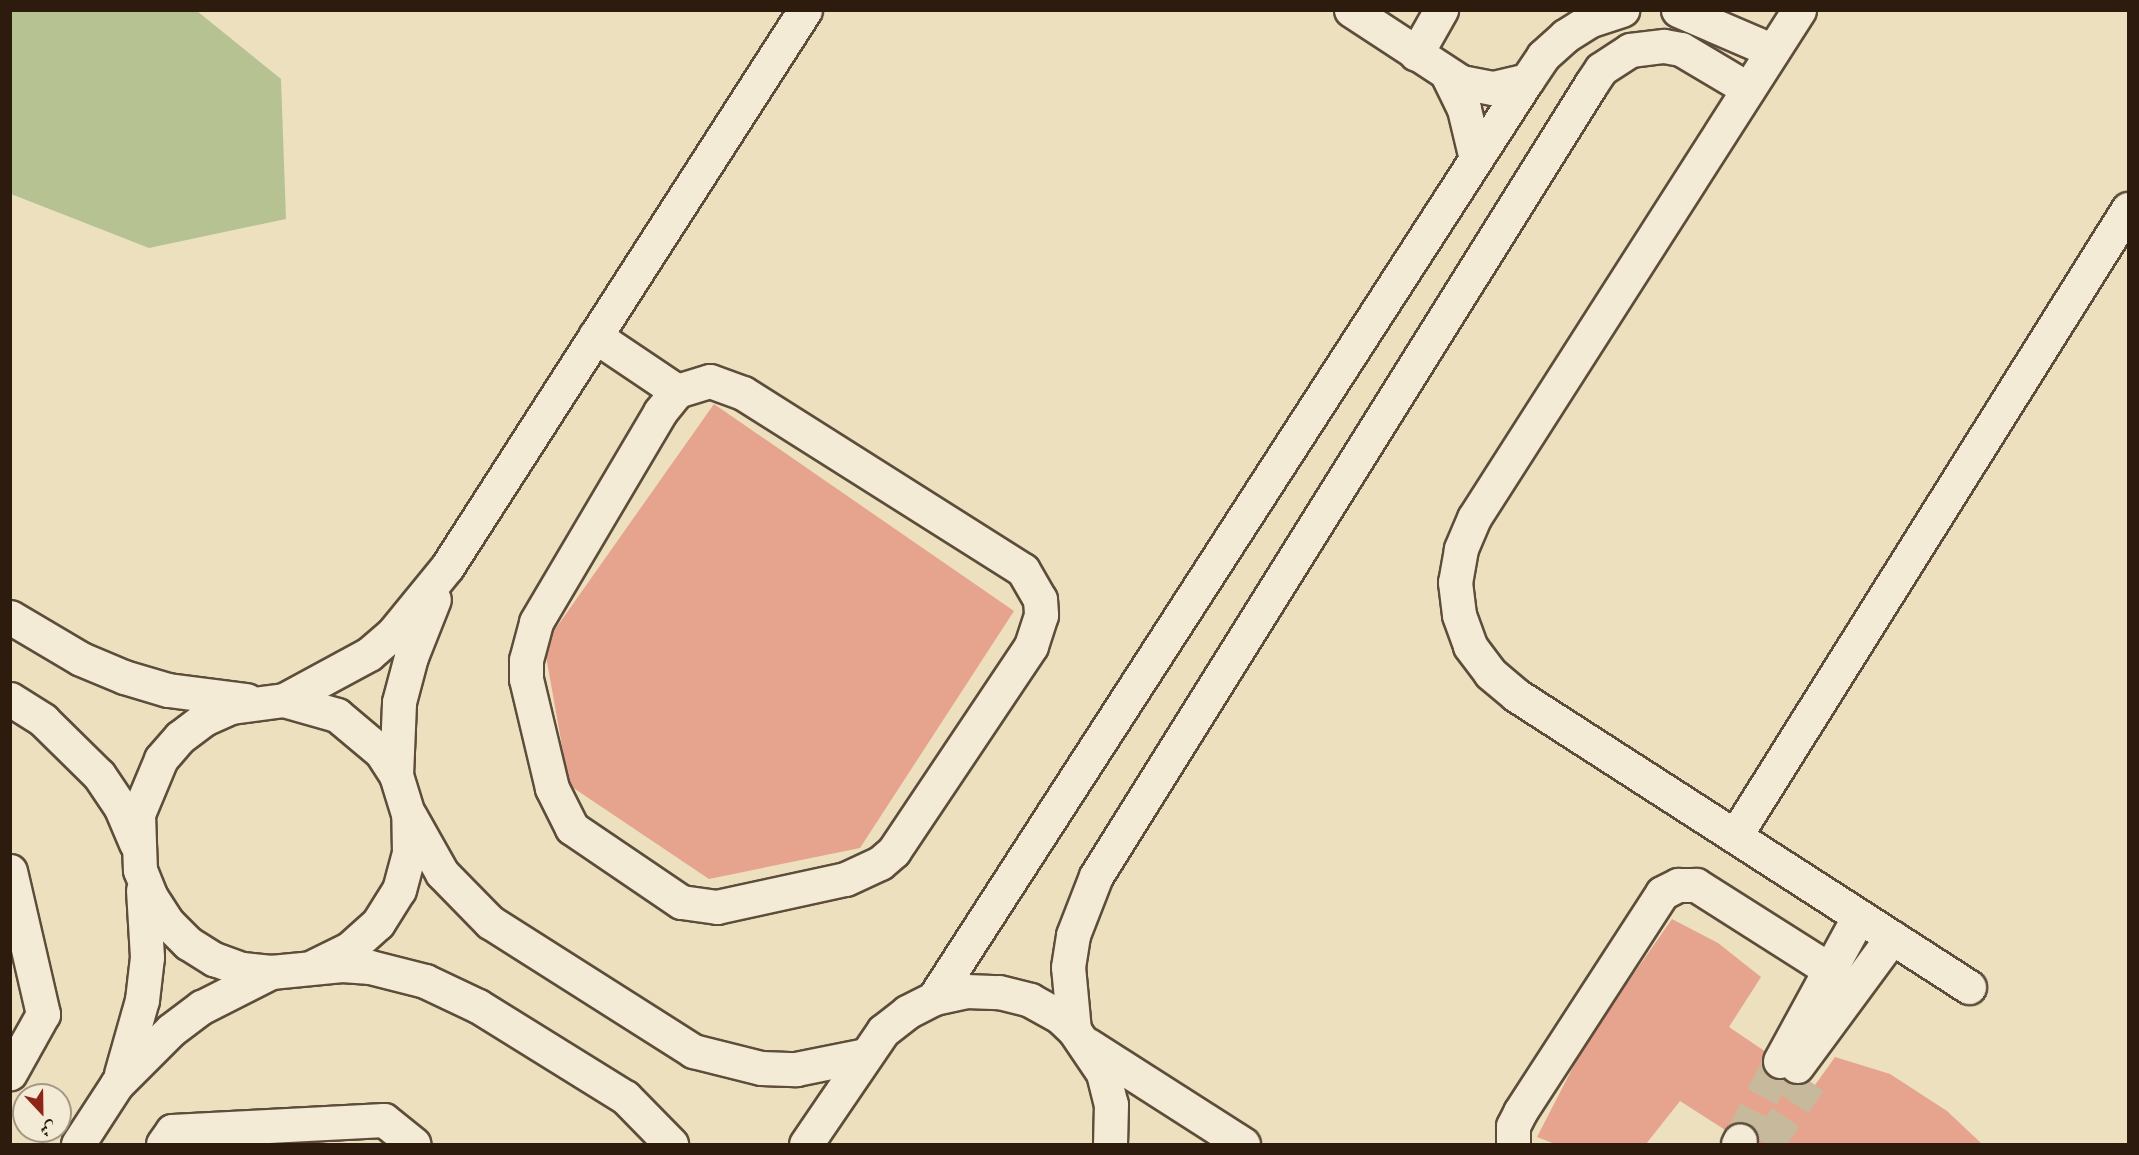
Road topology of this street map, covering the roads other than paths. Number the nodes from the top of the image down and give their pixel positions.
1 (806, 10) edge
2 (1350, 10) edge
3 (1441, 10) edge
4 (1622, 10) edge
5 (1678, 10) edge
6 (1799, 10) edge
7 (1773, 51) junction
8 (1416, 54) junction
9 (1447, 74) junction
10 (1527, 80) junction
11 (1748, 89) junction
12 (1476, 159) junction
13 (2128, 208) edge
14 (595, 336) junction
15 (677, 391) junction
16 (447, 567) junction
17 (10, 617) edge
18 (10, 699) edge
19 (271, 700) junction
20 (396, 775) junction
21 (408, 814) junction
22 (1735, 836) junction
23 (138, 856) junction
24 (10, 871) edge
25 (1859, 916) junction
26 (1897, 941) junction
27 (314, 966) junction
28 (1830, 970) junction
29 (272, 972) junction
30 (1969, 987) dead end
31 (934, 998) junction
32 (1080, 1037) junction
33 (865, 1055) junction
34 (10, 1073) edge
35 (117, 1084) junction
36 (78, 1144) edge
37 (163, 1144) edge
38 (414, 1144) edge
39 (671, 1144) edge
40 (806, 1144) edge
41 (1110, 1144) edge
42 (1243, 1144) edge
43 (1513, 1144) edge

1 - 14 street
2 - 8 street
3 - 8 street
4 - 10 street
5 - 7 street
6 - 7 street
7 - 11 street
8 - 9 street
9 - 10 street
9 - 12 street
10 - 12 street
11 - 22 street
11 - 32 street
12 - 31 street
13 - 22 street
14 - 15 street
14 - 16 street
15 - 15 street
16 - 19 street
16 - 20 street
17 - 19 street
18 - 23 street
19 - 20 street
19 - 23 street
20 - 21 street
21 - 27 street
21 - 33 street
22 - 25 street
23 - 29 street
23 - 35 street
24 - 34 street
25 - 26 street
25 - 28 street
26 - 28 street
26 - 30 street
27 - 29 street
27 - 39 street
28 - 43 street
29 - 35 street
31 - 32 street
31 - 33 street
32 - 41 street
32 - 42 street
33 - 40 street
35 - 36 street
37 - 38 street

